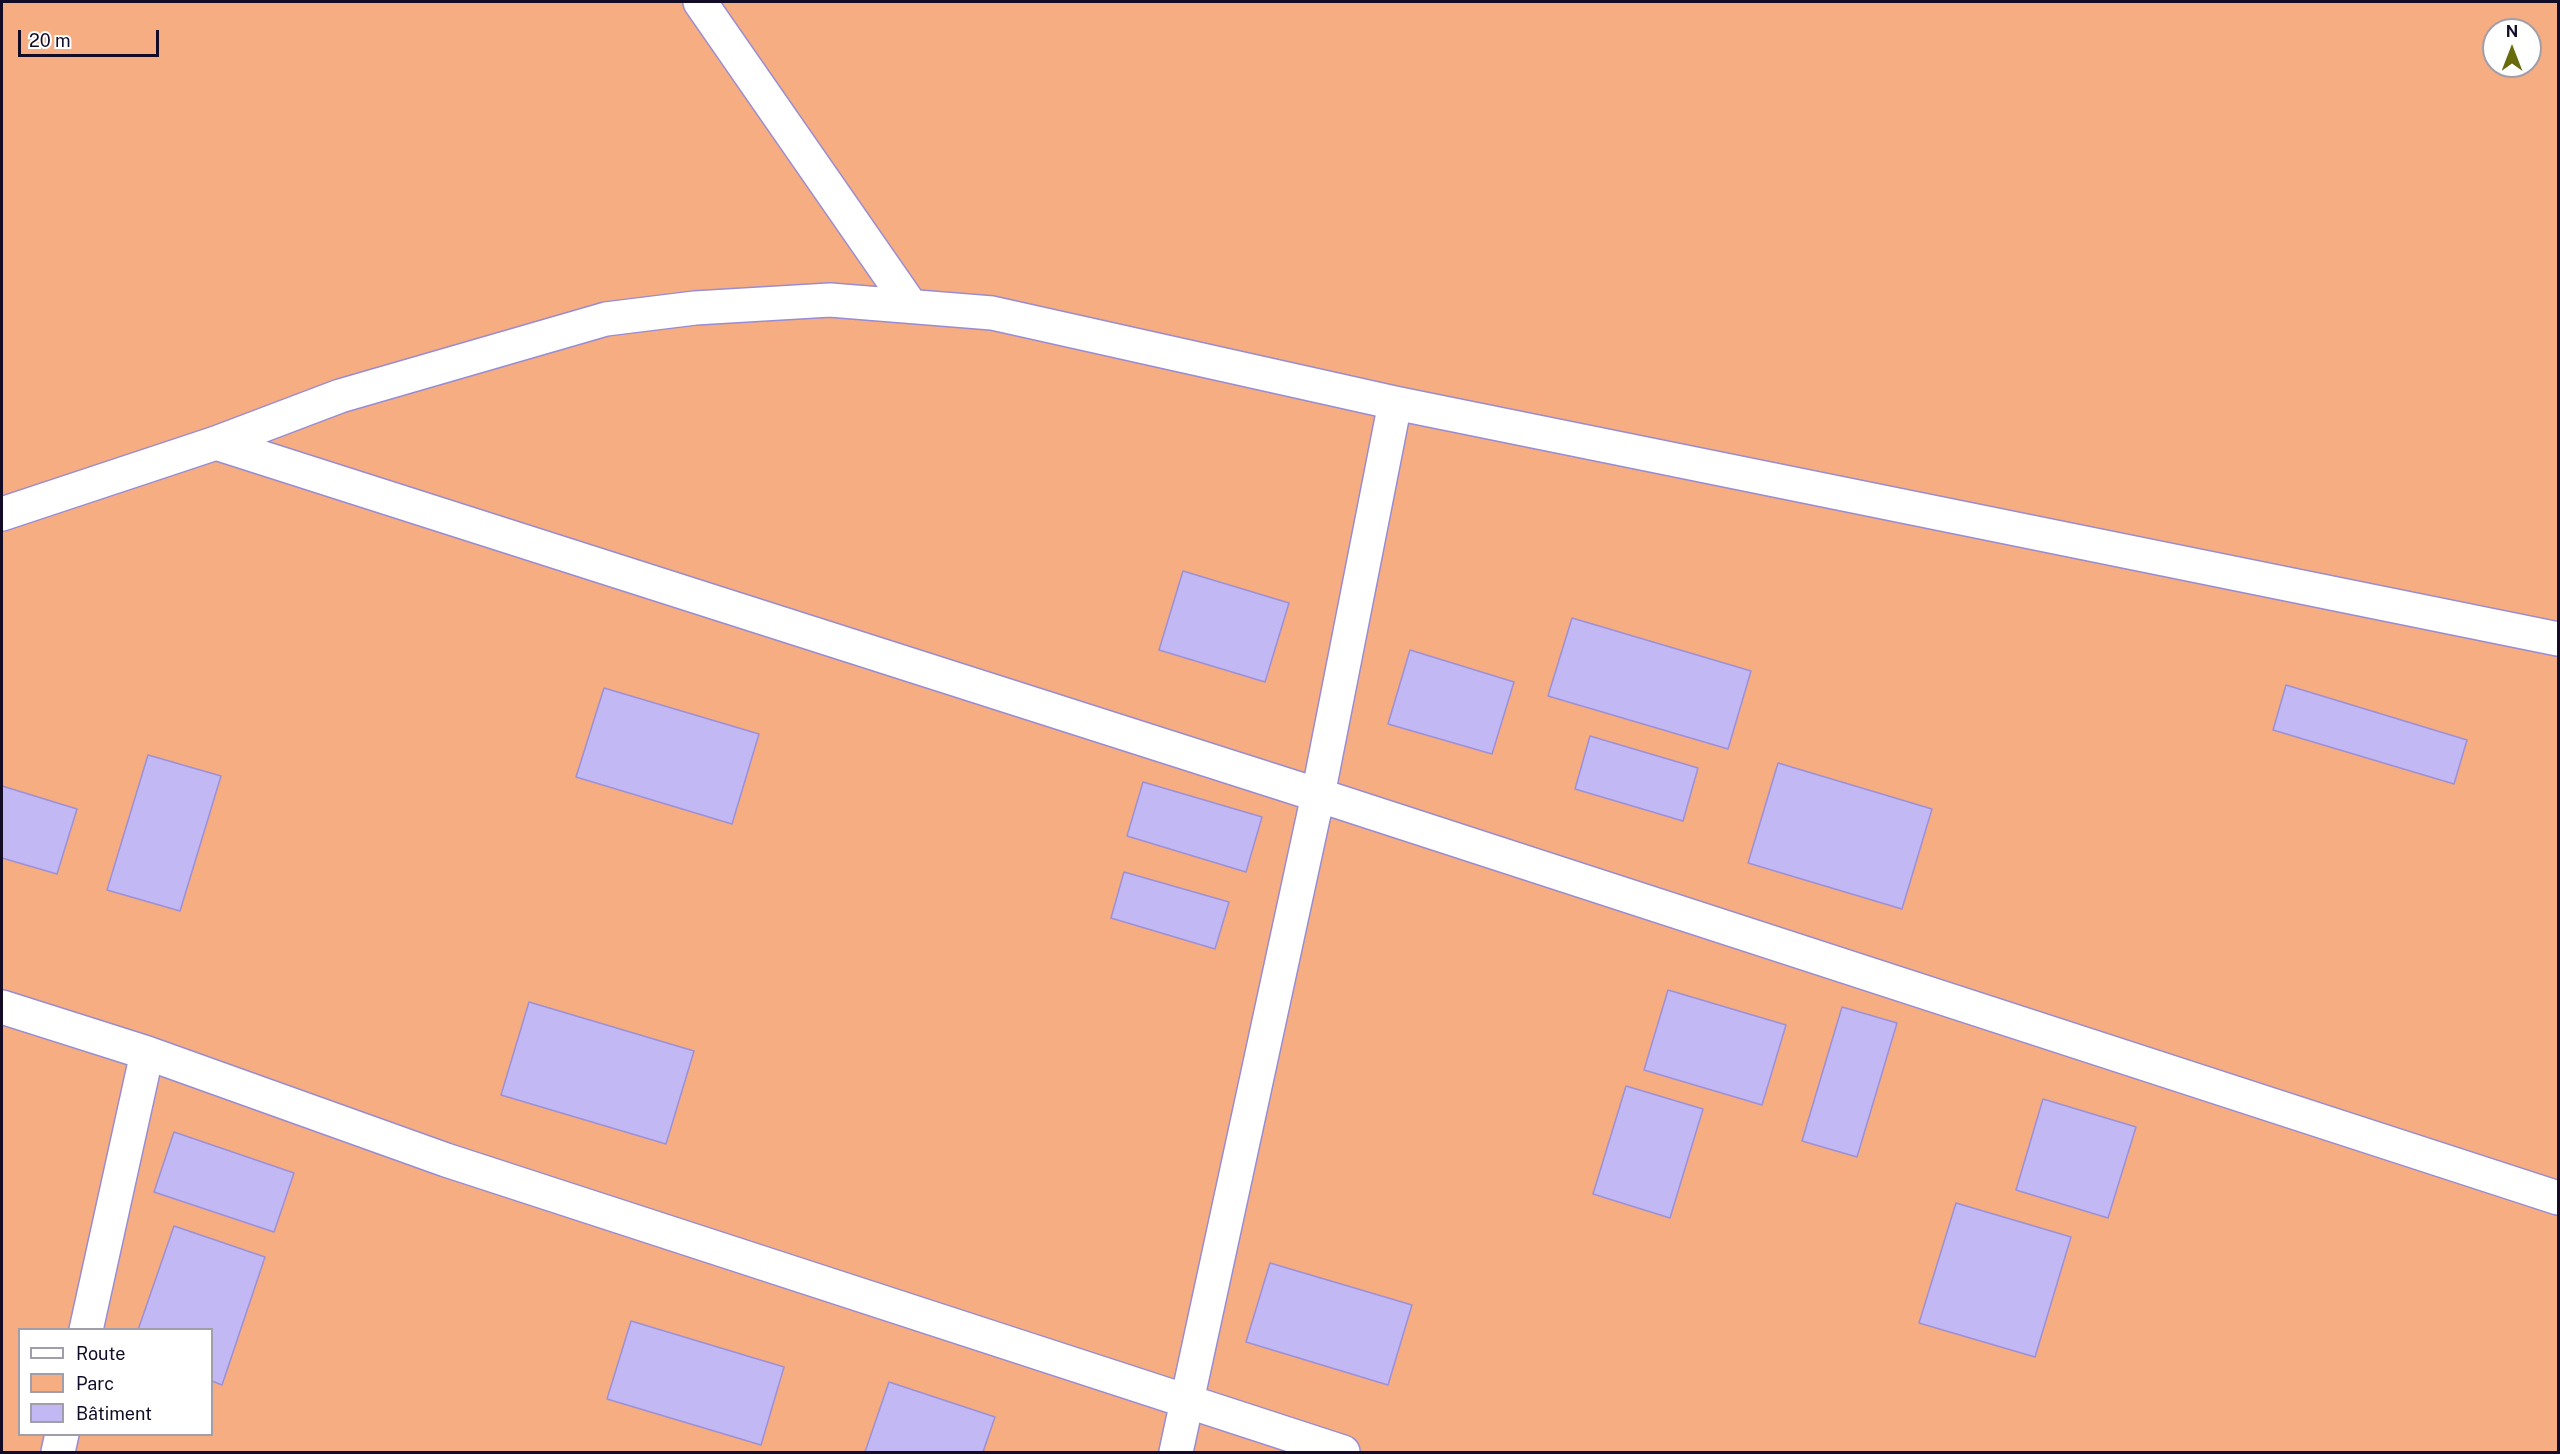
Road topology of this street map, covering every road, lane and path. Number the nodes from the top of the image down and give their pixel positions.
1 (700, 2) edge
2 (911, 306) junction
3 (1395, 403) junction
4 (216, 443) junction
5 (2, 514) edge
6 (2559, 639) edge
7 (1318, 795) junction
8 (2, 1006) edge
9 (147, 1053) junction
10 (2559, 1198) edge
11 (86, 1328) edge
12 (1187, 1400) junction
13 (62, 1436) edge
14 (58, 1452) edge
15 (1176, 1452) edge
16 (1343, 1452) edge

1 - 2 street
2 - 3 street
2 - 4 street
3 - 6 street
3 - 7 street
4 - 5 street
4 - 7 street
7 - 10 street
7 - 12 street
8 - 9 street
9 - 11 street
9 - 12 street
12 - 15 street
12 - 16 street
13 - 14 street

